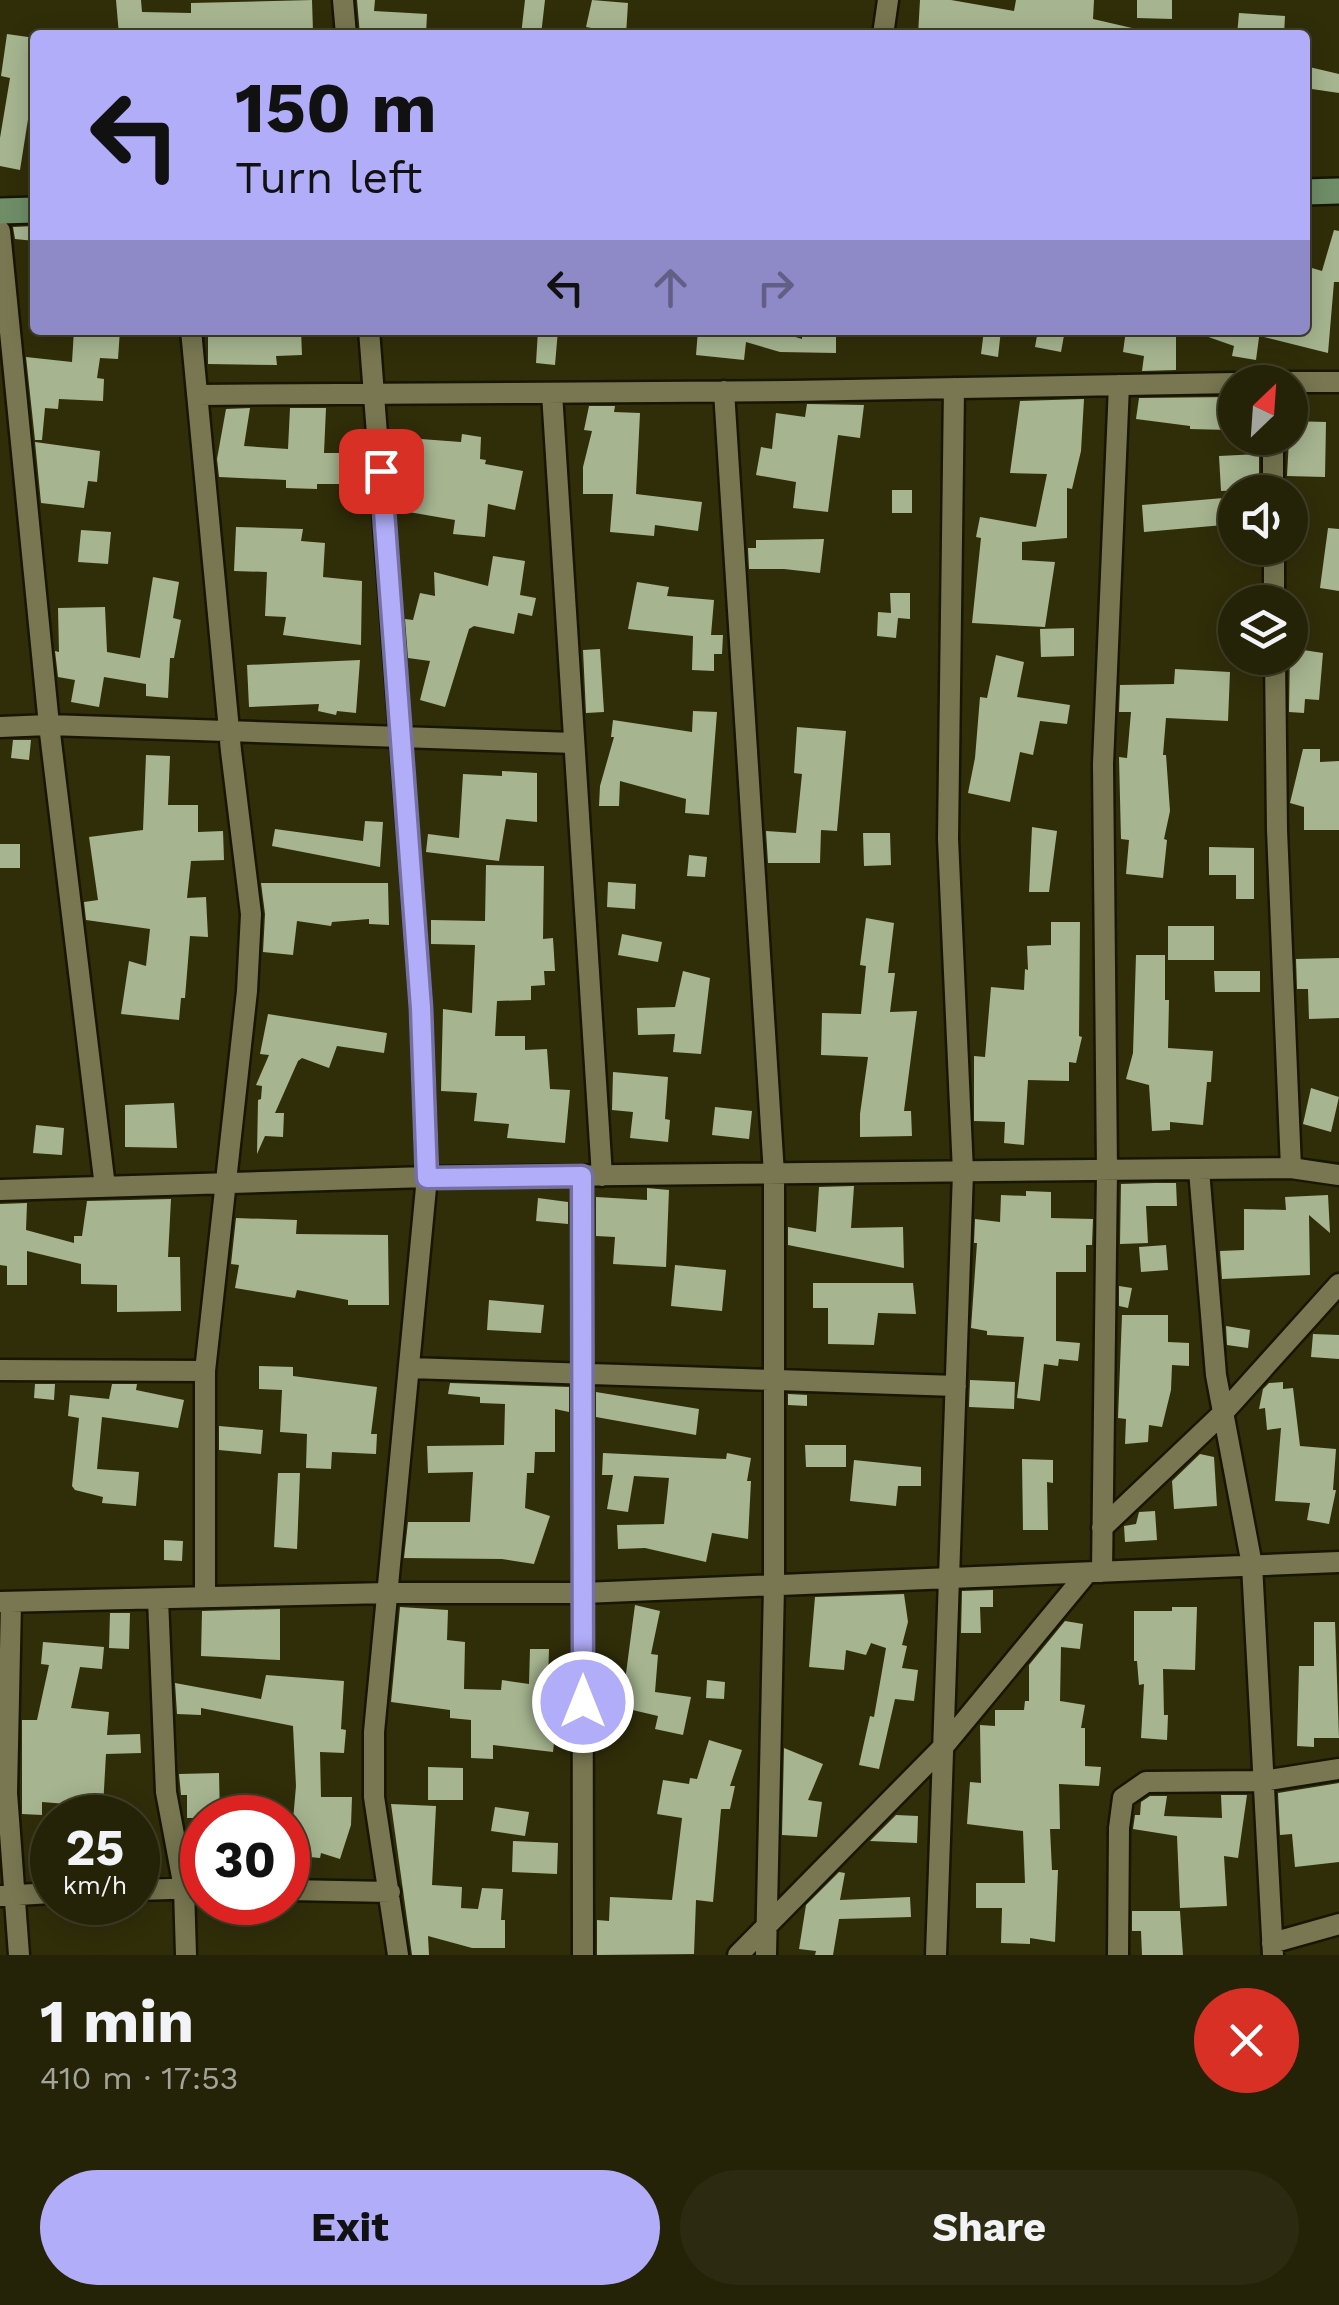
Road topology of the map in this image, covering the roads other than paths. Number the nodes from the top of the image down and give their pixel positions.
1 (343, 0) edge
2 (888, 0) edge
3 (346, 30) edge
4 (885, 30) edge
5 (1310, 192) edge
6 (1339, 192) edge
7 (30, 210) edge
8 (0, 211) edge
9 (0, 231) edge
10 (191, 335) edge
11 (369, 335) edge
12 (1308, 382) edge
13 (1339, 382) edge
14 (1218, 383) edge
15 (1120, 386) junction
16 (954, 388) junction
17 (724, 392) junction
18 (552, 393) junction
19 (375, 394) junction
20 (197, 395) junction
21 (1275, 675) edge
22 (49, 726) junction
23 (0, 727) edge
24 (230, 733) junction
25 (402, 740) junction
26 (574, 743) junction
27 (1290, 1168) junction
28 (1199, 1170) junction
29 (1107, 1171) junction
30 (963, 1172) junction
31 (774, 1174) junction
32 (1339, 1175) edge
33 (592, 1176) junction
34 (427, 1178) junction
35 (228, 1183) junction
36 (105, 1187) junction
37 (0, 1190) edge
38 (1339, 1284) edge
39 (409, 1368) junction
40 (0, 1370) edge
41 (205, 1371) junction
42 (584, 1376) junction
43 (774, 1378) junction
44 (956, 1386) junction
45 (1222, 1414) junction
46 (1102, 1528) junction
47 (1339, 1562) edge
48 (1252, 1566) junction
49 (1094, 1572) junction
50 (949, 1578) junction
51 (774, 1586) junction
52 (388, 1593) junction
53 (583, 1594) junction
54 (158, 1598) junction
55 (205, 1598) junction
56 (6, 1602) edge
57 (944, 1746) junction
58 (1339, 1769) edge
59 (1264, 1781) junction
60 (180, 1842) edge
61 (310, 1890) edge
62 (390, 1892) junction
63 (8, 1895) edge
64 (768, 1924) junction
65 (1339, 1924) edge
66 (189, 1925) edge
67 (1273, 1949) edge
68 (19, 1955) edge
69 (186, 1955) edge
70 (398, 1955) edge
71 (583, 1955) edge
72 (738, 1955) edge
73 (766, 1955) edge
74 (936, 1955) edge
75 (1118, 1955) edge

1 - 3 street
2 - 4 street
5 - 6 street
7 - 8 street
9 - 22 street
10 - 20 street
11 - 19 street
12 - 13 street
14 - 15 street
15 - 16 street
15 - 29 street
16 - 17 street
16 - 30 street
17 - 18 street
17 - 31 street
18 - 19 street
18 - 26 street
19 - 20 street
19 - 25 street
20 - 24 street
21 - 27 street
22 - 23 street
22 - 24 street
22 - 36 street
24 - 25 street
24 - 35 street
25 - 26 street
25 - 34 street
26 - 33 street
27 - 28 street
27 - 32 street
28 - 29 street
28 - 45 street
29 - 30 street
29 - 46 street
30 - 31 street
30 - 44 street
31 - 33 street
31 - 43 street
33 - 34 street
33 - 42 street
34 - 35 street
34 - 39 street
35 - 36 street
35 - 41 street
36 - 37 street
38 - 45 street
39 - 42 street
39 - 52 street
40 - 41 street
41 - 55 street
42 - 43 street
42 - 53 street
43 - 44 street
43 - 51 street
44 - 50 street
45 - 46 street
45 - 48 street
46 - 49 street
47 - 48 street
48 - 49 street
48 - 59 street
49 - 50 street
49 - 57 street
50 - 51 street
50 - 57 street
51 - 53 street
51 - 64 street
52 - 53 street
52 - 55 street
52 - 62 street
53 - 71 street
54 - 55 street
54 - 56 street
54 - 60 street
56 - 63 street
57 - 64 street
57 - 74 street
58 - 59 street
59 - 67 street
59 - 75 street
61 - 62 street
62 - 70 street
63 - 68 street
64 - 72 street
64 - 73 street
65 - 67 street
66 - 69 street

